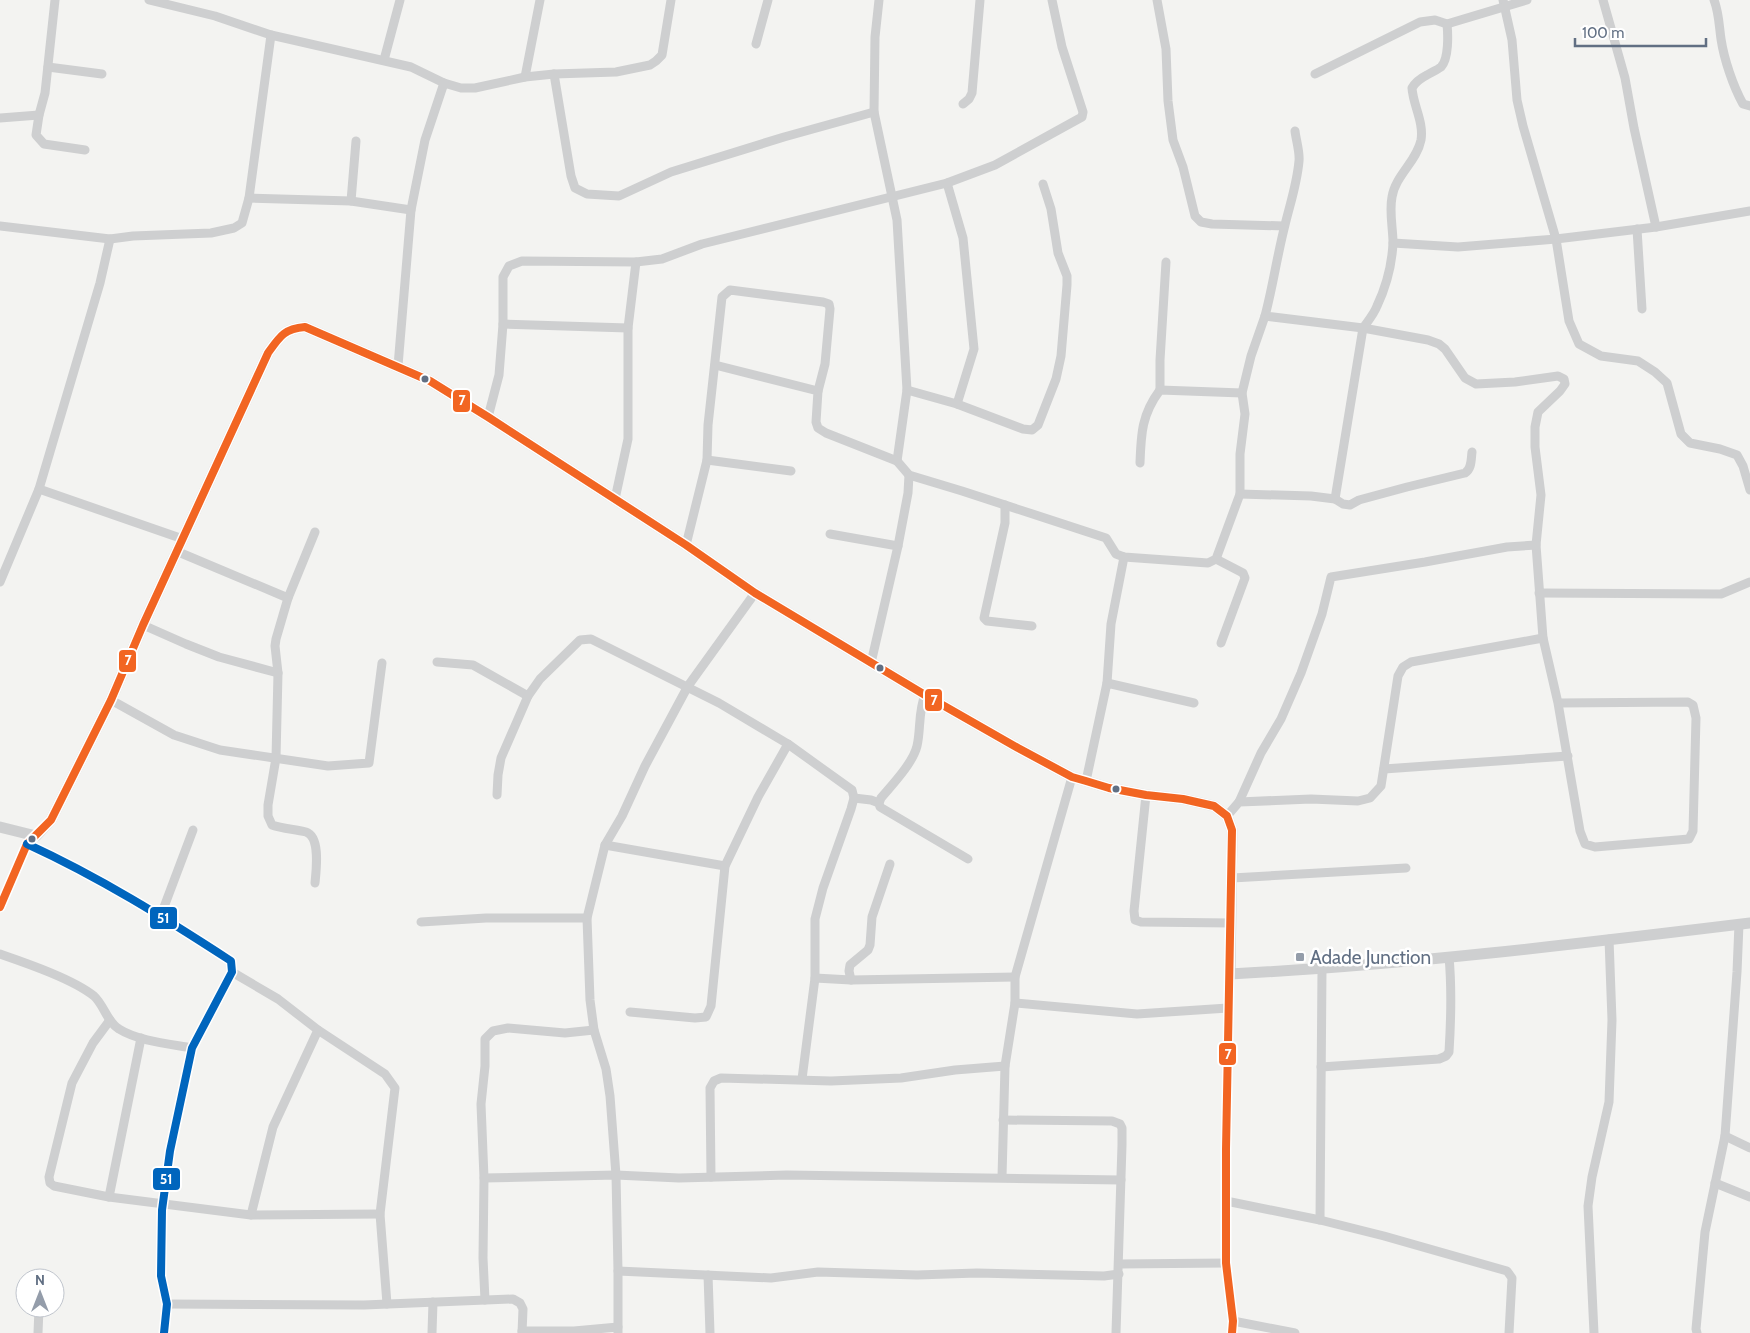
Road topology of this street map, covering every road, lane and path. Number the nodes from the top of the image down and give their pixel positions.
1 (55, 0) edge
2 (149, 0) edge
3 (400, 0) edge
4 (540, 0) edge
5 (671, 0) edge
6 (768, 0) edge
7 (879, 0) edge
8 (980, 0) edge
9 (1052, 0) edge
10 (1157, 0) edge
11 (1527, 0) edge
12 (1603, 0) edge
13 (1714, 0) edge
14 (172, 3) edge
15 (1505, 4) edge
16 (1447, 24) junction
17 (271, 35) junction
18 (756, 44) dead end
19 (384, 60) junction
20 (48, 67) junction
21 (102, 74) dead end
22 (554, 74) junction
23 (1315, 74) dead end
24 (525, 78) junction
25 (444, 83) junction
26 (963, 104) dead end
27 (1750, 106) edge
28 (874, 112) junction
29 (39, 114) junction
30 (0, 118) edge
31 (1295, 131) dead end
32 (356, 141) dead end
33 (85, 150) dead end
34 (947, 183) junction
35 (1043, 184) dead end
36 (892, 197) junction
37 (249, 198) junction
38 (350, 201) junction
39 (411, 210) junction
40 (1750, 211) edge
41 (0, 226) edge
42 (1284, 226) junction
43 (1656, 227) junction
44 (1637, 229) junction
45 (110, 239) junction
46 (1556, 239) junction
47 (1393, 243) junction
48 (636, 262) junction
49 (1166, 262) dead end
50 (1642, 309) dead end
51 (1265, 316) junction
52 (503, 324) junction
53 (628, 328) junction
54 (1363, 328) junction
55 (714, 365) junction
56 (398, 366) junction
57 (907, 390) junction
58 (1160, 390) junction
59 (818, 391) junction
60 (1242, 393) junction
61 (957, 404) junction
62 (488, 416) junction
63 (1472, 452) dead end
64 (707, 460) junction
65 (897, 461) junction
66 (1140, 463) dead end
67 (791, 472) dead end
68 (909, 475) junction
69 (39, 489) junction
70 (1750, 490) edge
71 (1240, 494) junction
72 (614, 499) junction
73 (1335, 499) junction
74 (1005, 505) junction
75 (315, 532) dead end
76 (830, 534) dead end
77 (183, 538) junction
78 (1536, 545) junction
79 (686, 546) junction
80 (898, 546) junction
81 (176, 551) junction
82 (1124, 557) junction
83 (1216, 558) junction
84 (0, 582) edge
85 (1750, 582) edge
86 (1539, 593) junction
87 (755, 594) junction
88 (288, 598) junction
89 (143, 625) junction
90 (1032, 626) dead end
91 (1543, 638) junction
92 (1221, 643) dead end
93 (437, 662) dead end
94 (382, 663) dead end
95 (871, 663) junction
96 (278, 673) junction
97 (1107, 683) junction
98 (688, 686) junction
99 (924, 695) junction
100 (528, 696) junction
101 (111, 700) junction
102 (1194, 703) dead end
103 (1558, 703) junction
104 (788, 744) junction
105 (1568, 756) junction
106 (276, 758) junction
107 (1384, 768) junction
108 (1072, 777) junction
109 (1086, 781) junction
110 (498, 795) dead end
111 (1146, 795) junction
112 (854, 798) junction
113 (1239, 802) junction
114 (879, 803) junction
115 (1227, 816) junction
116 (0, 827) edge
117 (193, 830) dead end
118 (31, 840) junction
119 (605, 845) junction
120 (968, 859) dead end
121 (890, 864) dead end
122 (725, 866) junction
123 (1406, 868) dead end
124 (1232, 878) junction
125 (315, 883) dead end
126 (0, 907) edge
127 (161, 915) junction
128 (587, 918) junction
129 (421, 922) dead end
130 (1231, 923) junction
131 (1745, 923) edge
132 (1608, 939) junction
133 (0, 954) edge
134 (1449, 957) junction
135 (1322, 969) junction
136 (232, 972) junction
137 (1230, 974) junction
138 (815, 978) junction
139 (1015, 978) junction
140 (851, 980) junction
141 (1014, 1003) junction
142 (1228, 1008) junction
143 (630, 1012) dead end
144 (110, 1020) junction
145 (318, 1030) junction
146 (594, 1030) junction
147 (142, 1038) junction
148 (192, 1048) junction
149 (1005, 1066) junction
150 (1321, 1067) junction
151 (802, 1080) junction
152 (1003, 1120) junction
153 (1725, 1136) junction
154 (1750, 1148) edge
155 (616, 1175) junction
156 (711, 1177) junction
157 (1002, 1177) junction
158 (484, 1178) junction
159 (1121, 1180) junction
160 (1715, 1183) junction
161 (109, 1197) junction
162 (1750, 1197) edge
163 (1226, 1201) junction
164 (162, 1203) junction
165 (380, 1214) junction
166 (251, 1215) junction
167 (1320, 1220) junction
168 (1226, 1263) junction
169 (1119, 1264) junction
170 (618, 1271) junction
171 (1119, 1274) junction
172 (708, 1275) junction
173 (485, 1300) junction
174 (434, 1302) junction
175 (167, 1304) junction
176 (387, 1304) junction
177 (39, 1318) edge
178 (1233, 1321) junction
179 (618, 1330) edge
180 (522, 1332) edge
181 (38, 1333) edge
182 (164, 1333) edge
183 (432, 1333) edge
184 (710, 1333) edge
185 (1116, 1333) edge
186 (1232, 1333) edge
187 (1295, 1333) edge
188 (1509, 1333) edge
189 (1594, 1333) edge
190 (1697, 1333) edge

1 - 20 street
2 - 14 street
3 - 19 street
4 - 24 street
5 - 22 street
6 - 18 street
7 - 28 street
8 - 26 street
9 - 34 street
10 - 42 street
11 - 15 street
12 - 43 street
13 - 27 street
14 - 17 street
15 - 16 street
15 - 46 street
16 - 23 street
16 - 47 street
17 - 19 street
17 - 37 street
19 - 25 street
20 - 21 street
20 - 29 street
22 - 24 street
22 - 28 street
24 - 25 street
25 - 39 street
28 - 36 street
29 - 30 street
29 - 33 street
31 - 42 street
32 - 38 street
34 - 36 street
34 - 61 street
35 - 61 street
36 - 48 street
36 - 57 street
37 - 38 street
37 - 45 street
38 - 39 street
39 - 56 street
40 - 43 street
41 - 45 street
42 - 51 street
43 - 44 street
44 - 46 street
44 - 50 street
45 - 69 street
46 - 47 street
46 - 70 street
47 - 54 street
48 - 52 street
48 - 53 street
49 - 58 street
51 - 54 street
51 - 60 street
52 - 53 street
52 - 62 street
53 - 72 street
54 - 73 street
54 - 78 street
55 - 59 street
55 - 59 street
55 - 64 street
56 - 62 street
56 - 77 street
57 - 61 street
57 - 65 street
58 - 60 street
58 - 66 street
59 - 65 street
60 - 71 street
62 - 72 street
63 - 73 street
64 - 67 street
64 - 79 street
65 - 68 street
68 - 74 street
68 - 80 street
69 - 77 street
69 - 84 street
71 - 73 street
71 - 83 street
72 - 79 street
74 - 82 street
74 - 90 street
75 - 88 street
76 - 80 street
77 - 81 street
78 - 86 street
78 - 113 street
79 - 87 street
80 - 95 street
81 - 88 street
81 - 89 street
82 - 83 street
82 - 97 street
83 - 92 street
85 - 86 street
86 - 91 street
87 - 95 street
87 - 98 street
88 - 96 street
89 - 96 street
89 - 101 street
91 - 103 street
91 - 107 street
93 - 100 street
94 - 106 street
95 - 99 street
96 - 106 street
97 - 102 street
97 - 109 street
98 - 100 street
98 - 104 street
98 - 119 street
99 - 108 street
99 - 114 street
100 - 110 street
101 - 106 street
101 - 118 street
103 - 105 street
103 - 105 street
104 - 112 street
104 - 122 street
105 - 107 street
106 - 125 street
107 - 113 street
108 - 109 street
108 - 139 street
109 - 111 street
111 - 115 street
111 - 130 street
112 - 114 street
112 - 138 street
113 - 115 street
114 - 120 street
115 - 124 street
116 - 118 street
117 - 127 street
118 - 126 street
118 - 127 street
119 - 122 street
119 - 128 street
121 - 140 street
122 - 143 street
123 - 124 street
124 - 130 street
127 - 136 street
128 - 129 street
128 - 146 street
130 - 137 street
131 - 132 street
131 - 153 street
132 - 134 street
132 - 189 street
133 - 144 street
134 - 135 street
134 - 150 street
135 - 137 street
135 - 150 street
136 - 145 street
136 - 148 street
137 - 142 street
138 - 140 street
138 - 151 street
139 - 140 street
139 - 141 street
141 - 142 street
141 - 149 street
142 - 163 street
144 - 147 street
144 - 161 street
145 - 165 street
145 - 166 street
146 - 155 street
146 - 158 street
147 - 148 street
147 - 161 street
148 - 164 street
149 - 151 street
149 - 152 street
150 - 167 street
151 - 156 street
152 - 157 street
152 - 159 street
153 - 154 street
153 - 160 street
155 - 156 street
155 - 158 street
155 - 170 street
156 - 157 street
157 - 159 street
158 - 173 street
159 - 169 street
160 - 162 street
160 - 190 street
161 - 164 street
163 - 167 street
163 - 168 street
164 - 166 street
164 - 175 street
165 - 166 street
165 - 176 street
167 - 188 street
168 - 169 street
168 - 178 street
169 - 171 street
170 - 172 street
170 - 179 street
171 - 172 street
171 - 185 street
172 - 184 street
173 - 174 street
173 - 180 street
174 - 176 street
174 - 183 street
175 - 176 street
175 - 182 street
177 - 181 street
178 - 186 street
178 - 187 street
179 - 180 street

